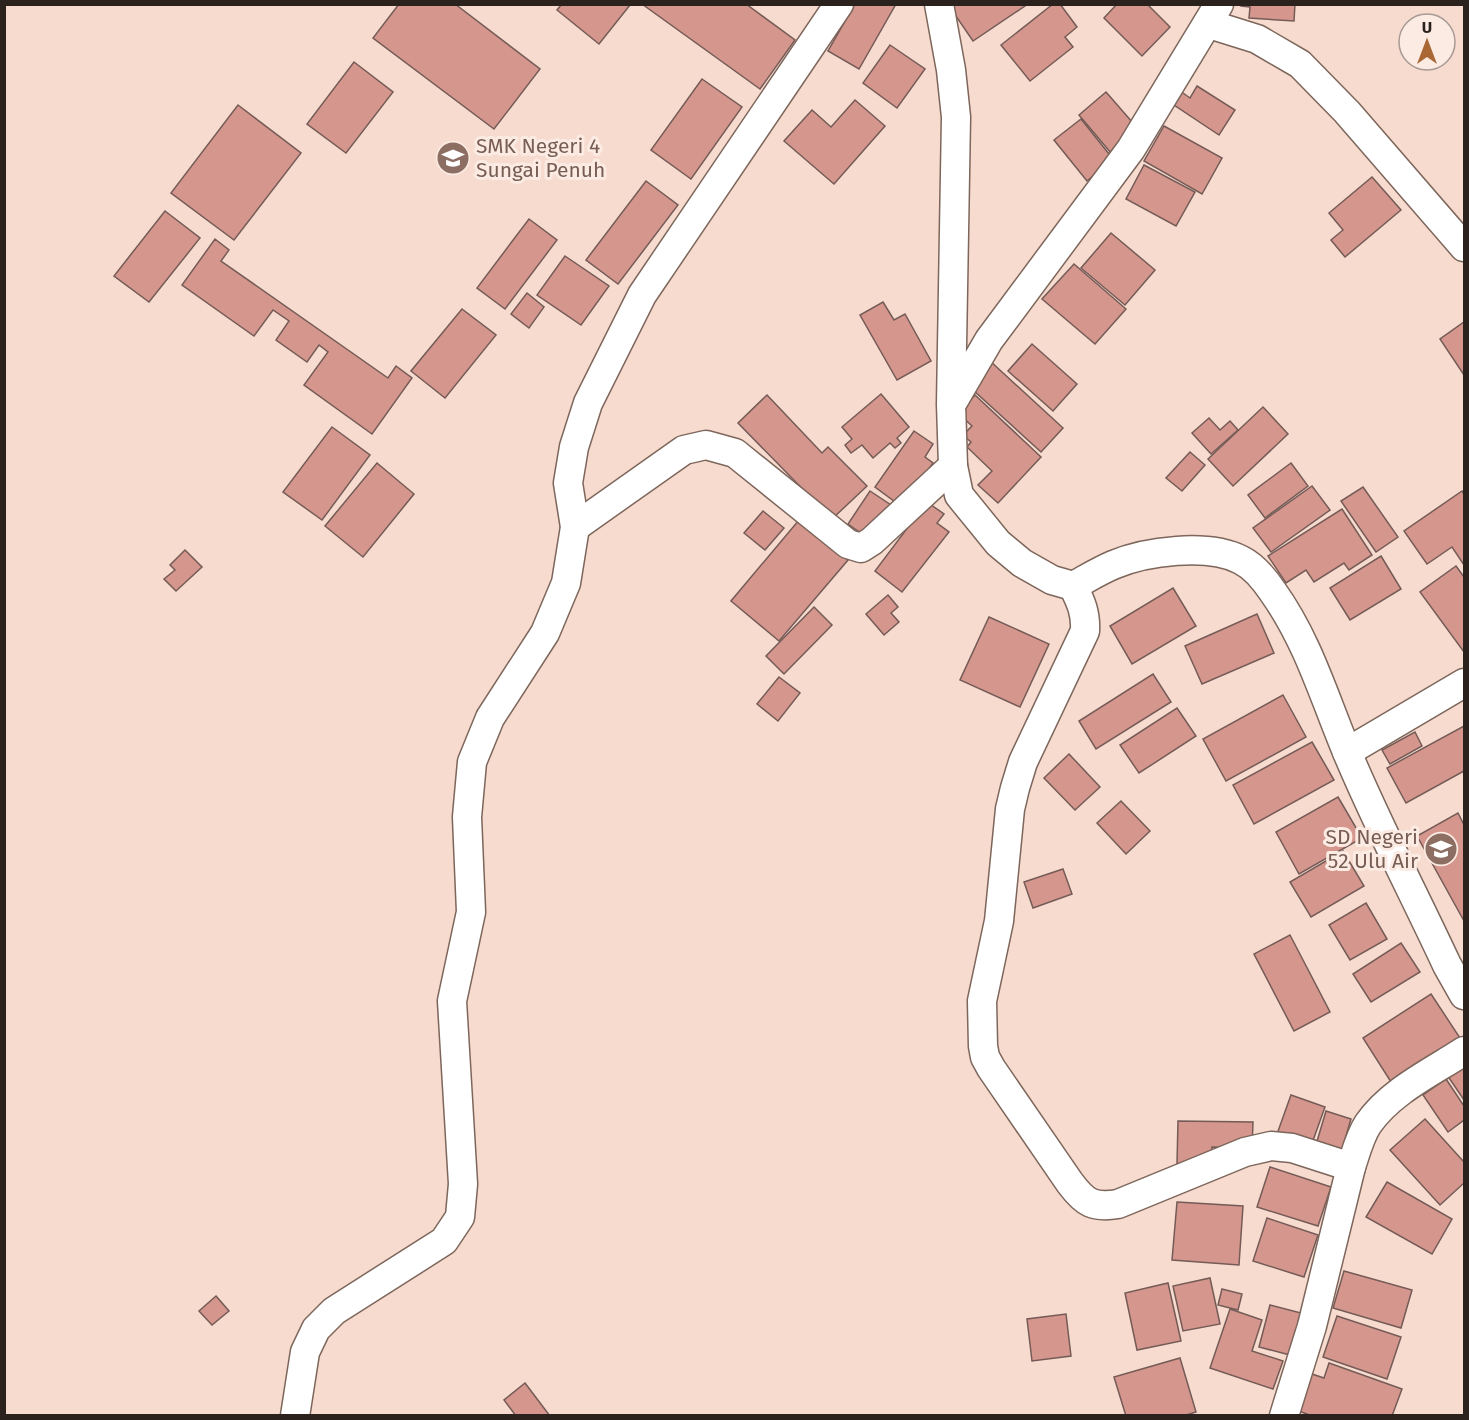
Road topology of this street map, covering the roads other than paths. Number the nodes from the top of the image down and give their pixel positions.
1 (839, 4) edge
2 (939, 4) edge
3 (1214, 14) edge
4 (1464, 247) edge
5 (951, 404) junction
6 (952, 466) junction
7 (575, 527) junction
8 (1073, 586) junction
9 (1464, 683) edge
10 (1347, 752) junction
11 (1456, 960) edge
12 (1464, 994) edge
13 (1464, 1051) edge
14 (1351, 1167) junction
15 (295, 1416) edge
16 (1284, 1416) edge

1 - 7 street
2 - 5 street
3 - 4 street
3 - 5 street
5 - 6 street
6 - 7 street
6 - 8 street
7 - 15 street
8 - 10 street
8 - 14 street
9 - 10 street
10 - 11 street
11 - 12 street
13 - 14 street
14 - 16 street

